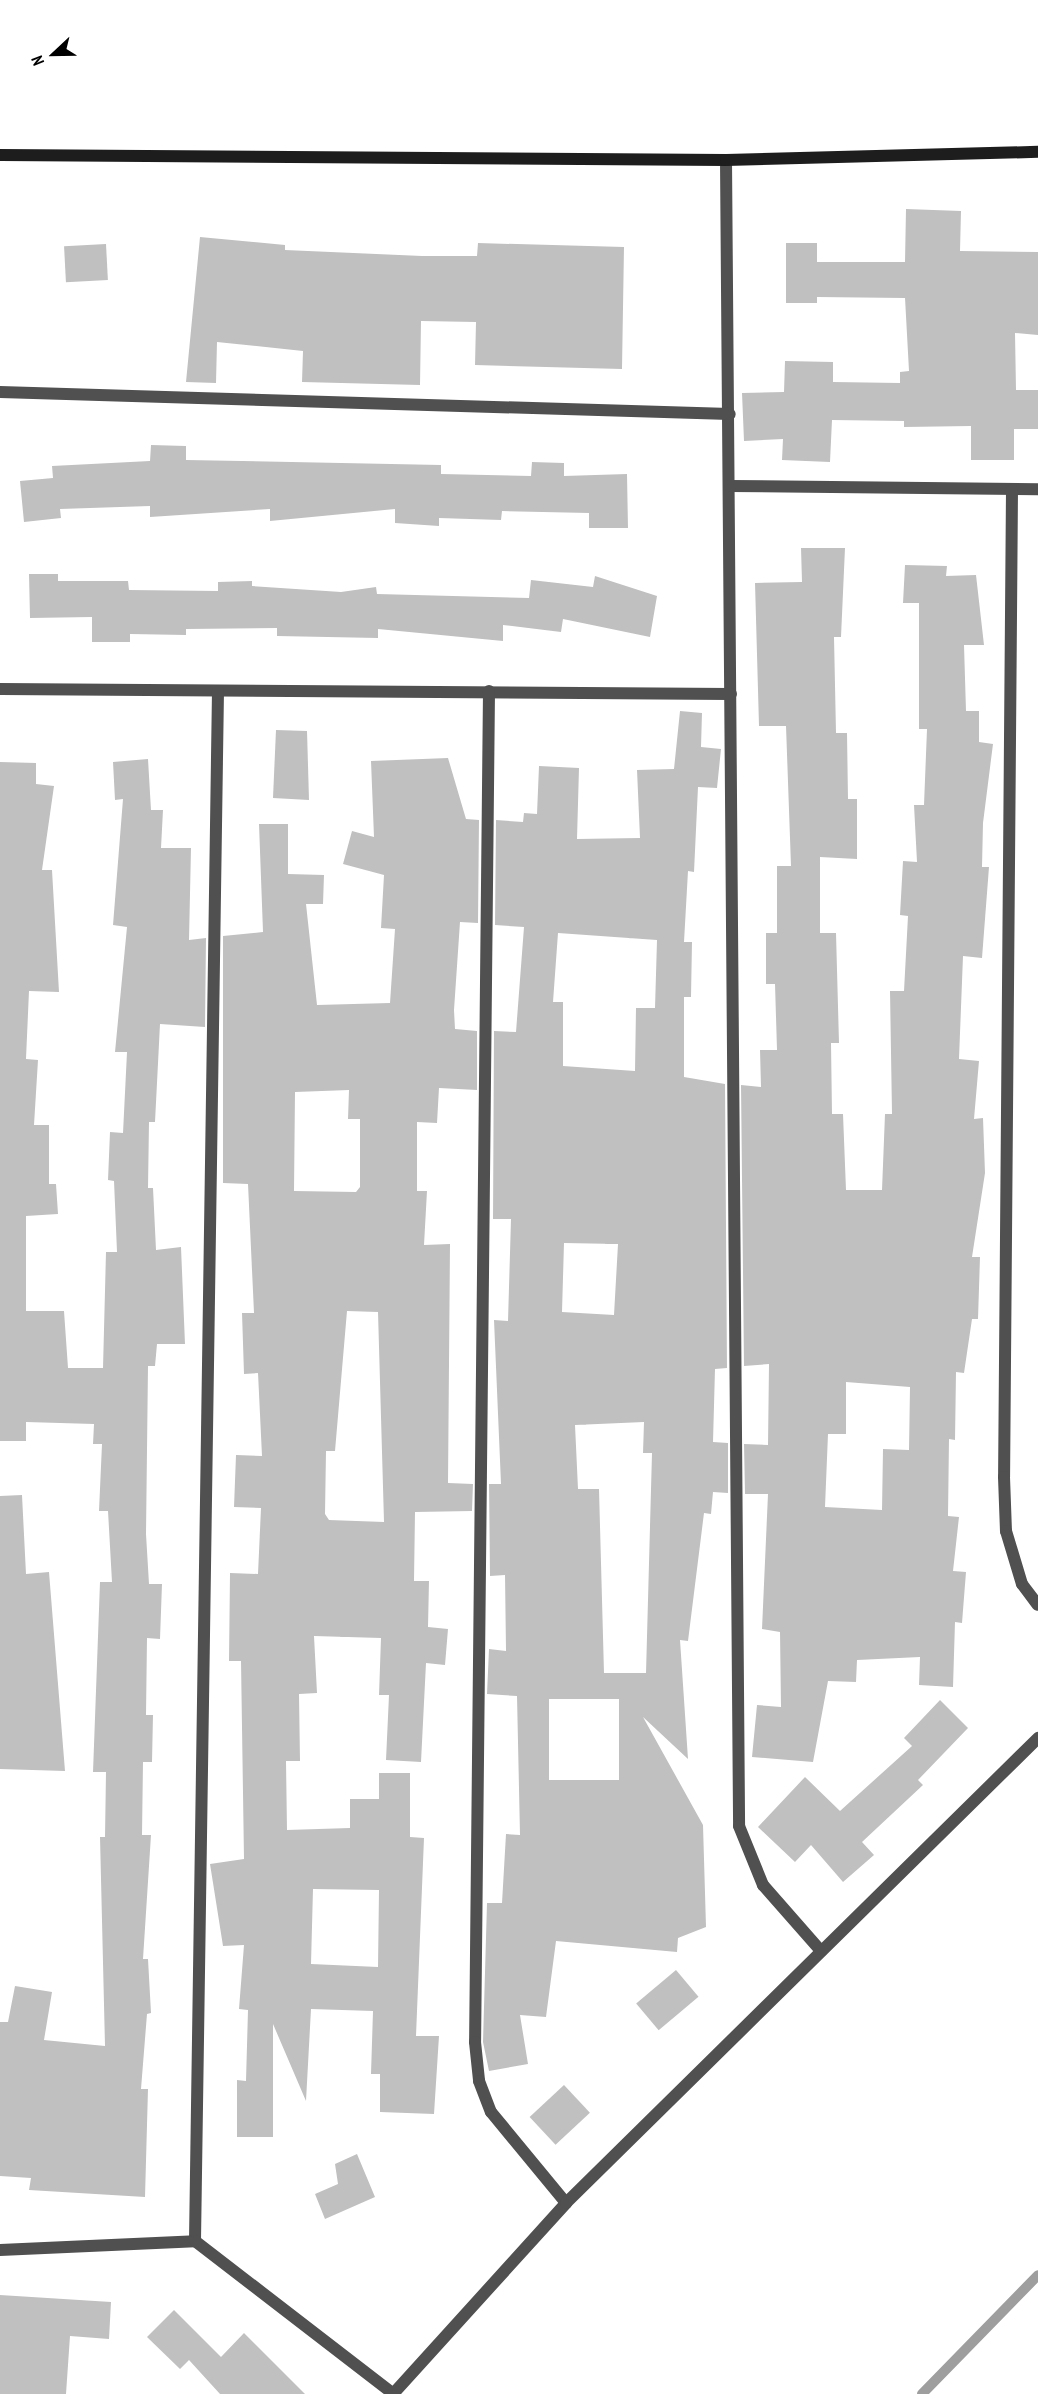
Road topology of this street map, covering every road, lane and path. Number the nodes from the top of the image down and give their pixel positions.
1 (1038, 152) edge
2 (0, 155) edge
3 (726, 160) junction
4 (0, 392) edge
5 (730, 414) junction
6 (730, 486) junction
7 (1038, 489) edge
8 (1012, 490) junction
9 (0, 689) edge
10 (218, 691) junction
11 (489, 691) junction
12 (731, 694) junction
13 (1038, 1605) edge
14 (1038, 1738) edge
15 (821, 1951) junction
16 (566, 2203) junction
17 (195, 2241) junction
18 (0, 2250) edge
19 (394, 2394) edge

1 - 3 street
2 - 3 street
3 - 5 street
4 - 5 street
5 - 6 street
6 - 8 street
6 - 12 street
7 - 8 street
8 - 13 street
9 - 10 street
10 - 11 street
10 - 17 street
11 - 12 street
11 - 16 street
12 - 15 street
14 - 15 street
15 - 16 street
16 - 19 street
17 - 18 street
17 - 19 street

